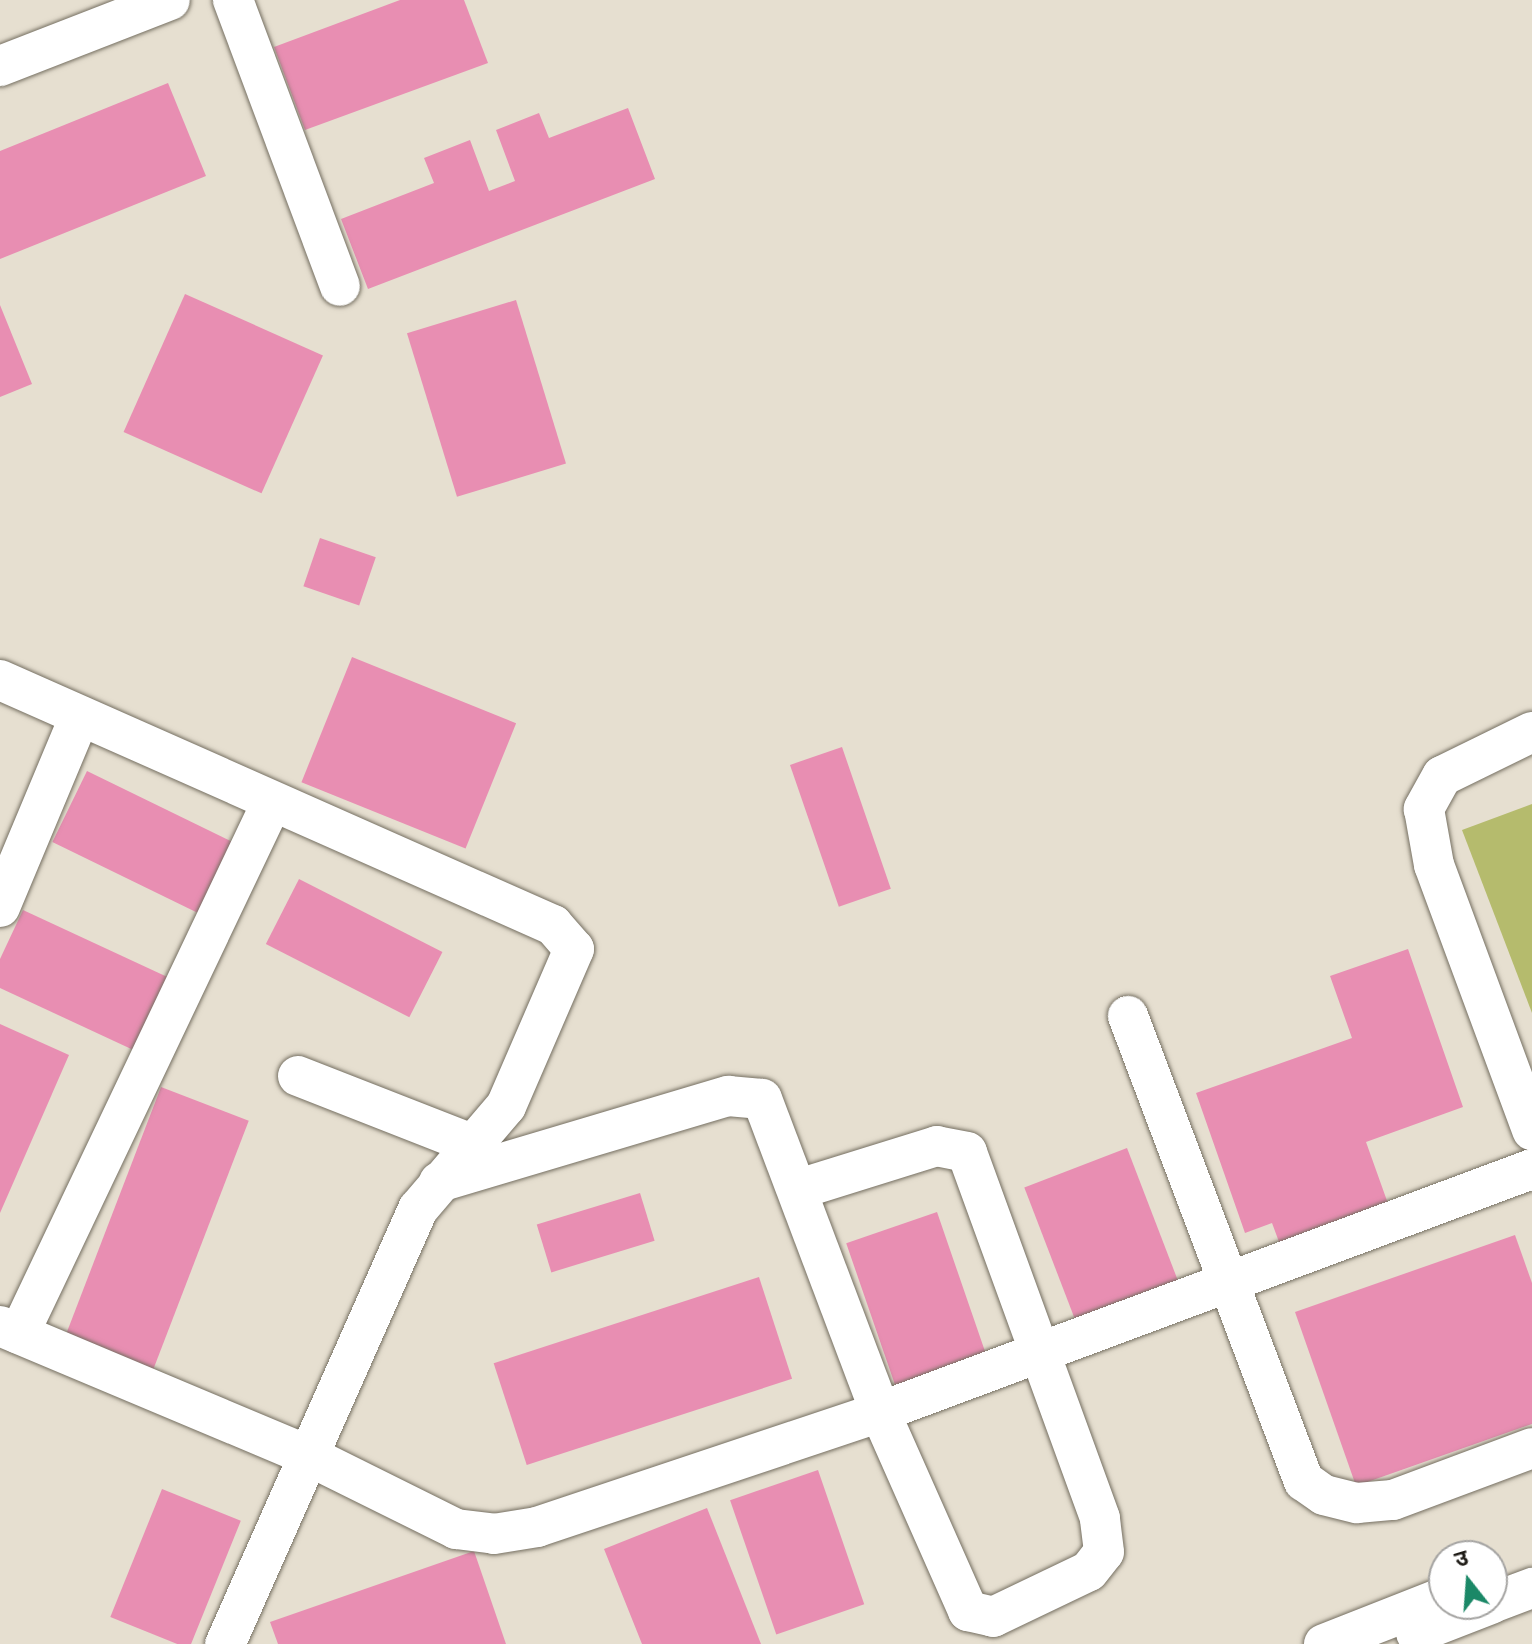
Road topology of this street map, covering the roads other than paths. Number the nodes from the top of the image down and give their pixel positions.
1 (170, 0) edge
2 (233, 0) edge
3 (0, 66) edge
4 (340, 286) dead end
5 (0, 680) edge
6 (80, 716) junction
7 (1532, 732) edge
8 (272, 802) junction
9 (0, 907) edge
10 (1128, 1016) dead end
11 (298, 1076) dead end
12 (1532, 1130) edge
13 (474, 1145) junction
14 (1532, 1169) edge
15 (439, 1182) junction
16 (799, 1189) junction
17 (1228, 1286) junction
18 (9, 1330) edge
19 (1038, 1356) junction
20 (880, 1412) junction
21 (1532, 1448) edge
22 (305, 1454) junction
23 (1532, 1563) edge
24 (1508, 1573) edge
25 (1532, 1588) edge
26 (1508, 1597) edge
27 (1428, 1603) edge
28 (1450, 1620) edge
29 (225, 1644) edge
30 (1324, 1644) edge
31 (1388, 1644) edge

1 - 3 street
2 - 4 street
5 - 6 street
6 - 8 street
6 - 9 street
7 - 12 street
8 - 13 street
8 - 18 street
10 - 17 street
11 - 13 street
13 - 15 street
14 - 17 street
15 - 16 street
15 - 22 street
16 - 19 street
16 - 20 street
17 - 19 street
17 - 21 street
18 - 22 street
19 - 20 street
19 - 20 street
20 - 22 street
22 - 29 street
23 - 24 street
25 - 26 street
27 - 30 street
28 - 31 street

